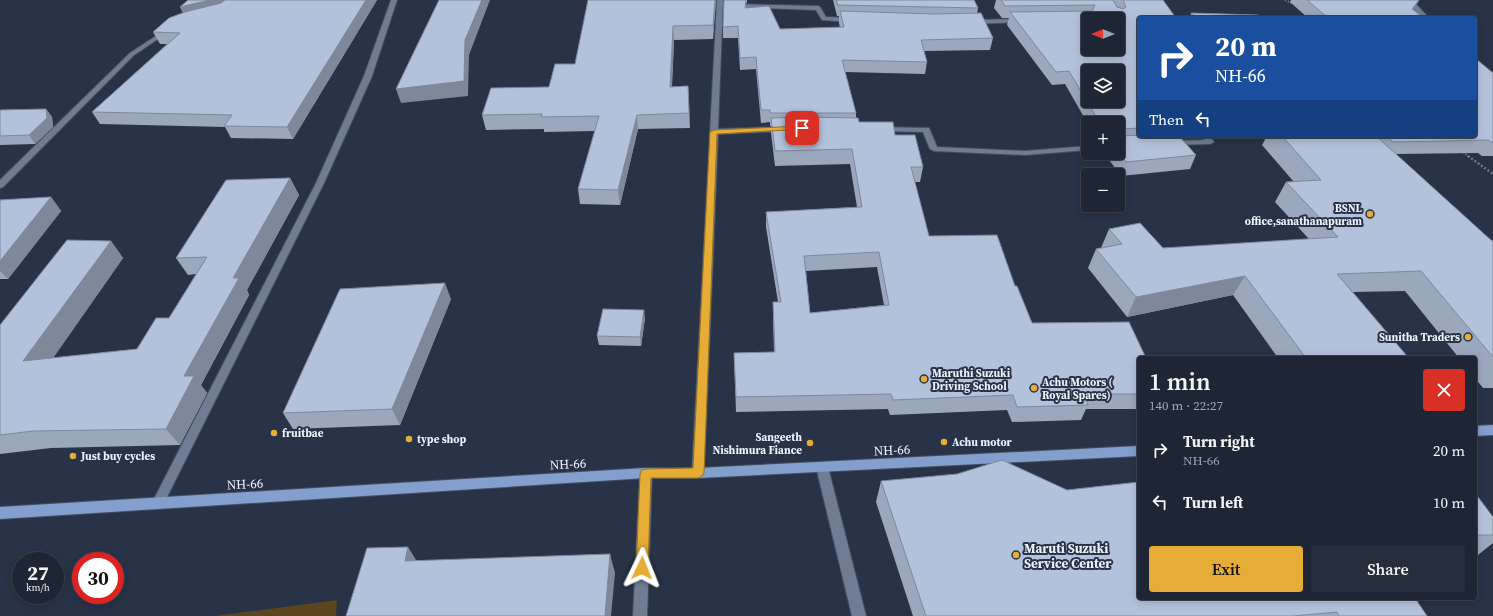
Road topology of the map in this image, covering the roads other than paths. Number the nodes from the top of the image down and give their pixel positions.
1 (394, 0) edge
2 (1408, 0) edge
3 (719, 3) edge
4 (1424, 16) edge
5 (855, 20) edge
6 (1026, 21) edge
7 (963, 22) edge
8 (172, 27) edge
9 (794, 128) edge
10 (872, 129) edge
11 (714, 132) junction
12 (1207, 138) edge
13 (1162, 143) edge
14 (1081, 149) edge
15 (0, 185) edge
16 (1493, 430) edge
17 (1477, 431) edge
18 (1137, 451) edge
19 (822, 467) junction
20 (698, 473) junction
21 (646, 474) junction
22 (158, 503) junction
23 (0, 513) edge
24 (640, 616) edge
25 (859, 616) edge

1 - 22 street
2 - 4 street
3 - 5 street
3 - 11 street
6 - 7 street
8 - 15 street
9 - 11 street
10 - 14 street
11 - 20 street
12 - 13 street
16 - 17 main road
18 - 19 main road, NH-66
19 - 20 main road, NH-66
19 - 25 street
20 - 21 main road, NH-66
21 - 22 main road, NH-66
21 - 24 street
22 - 23 main road, NH-66

